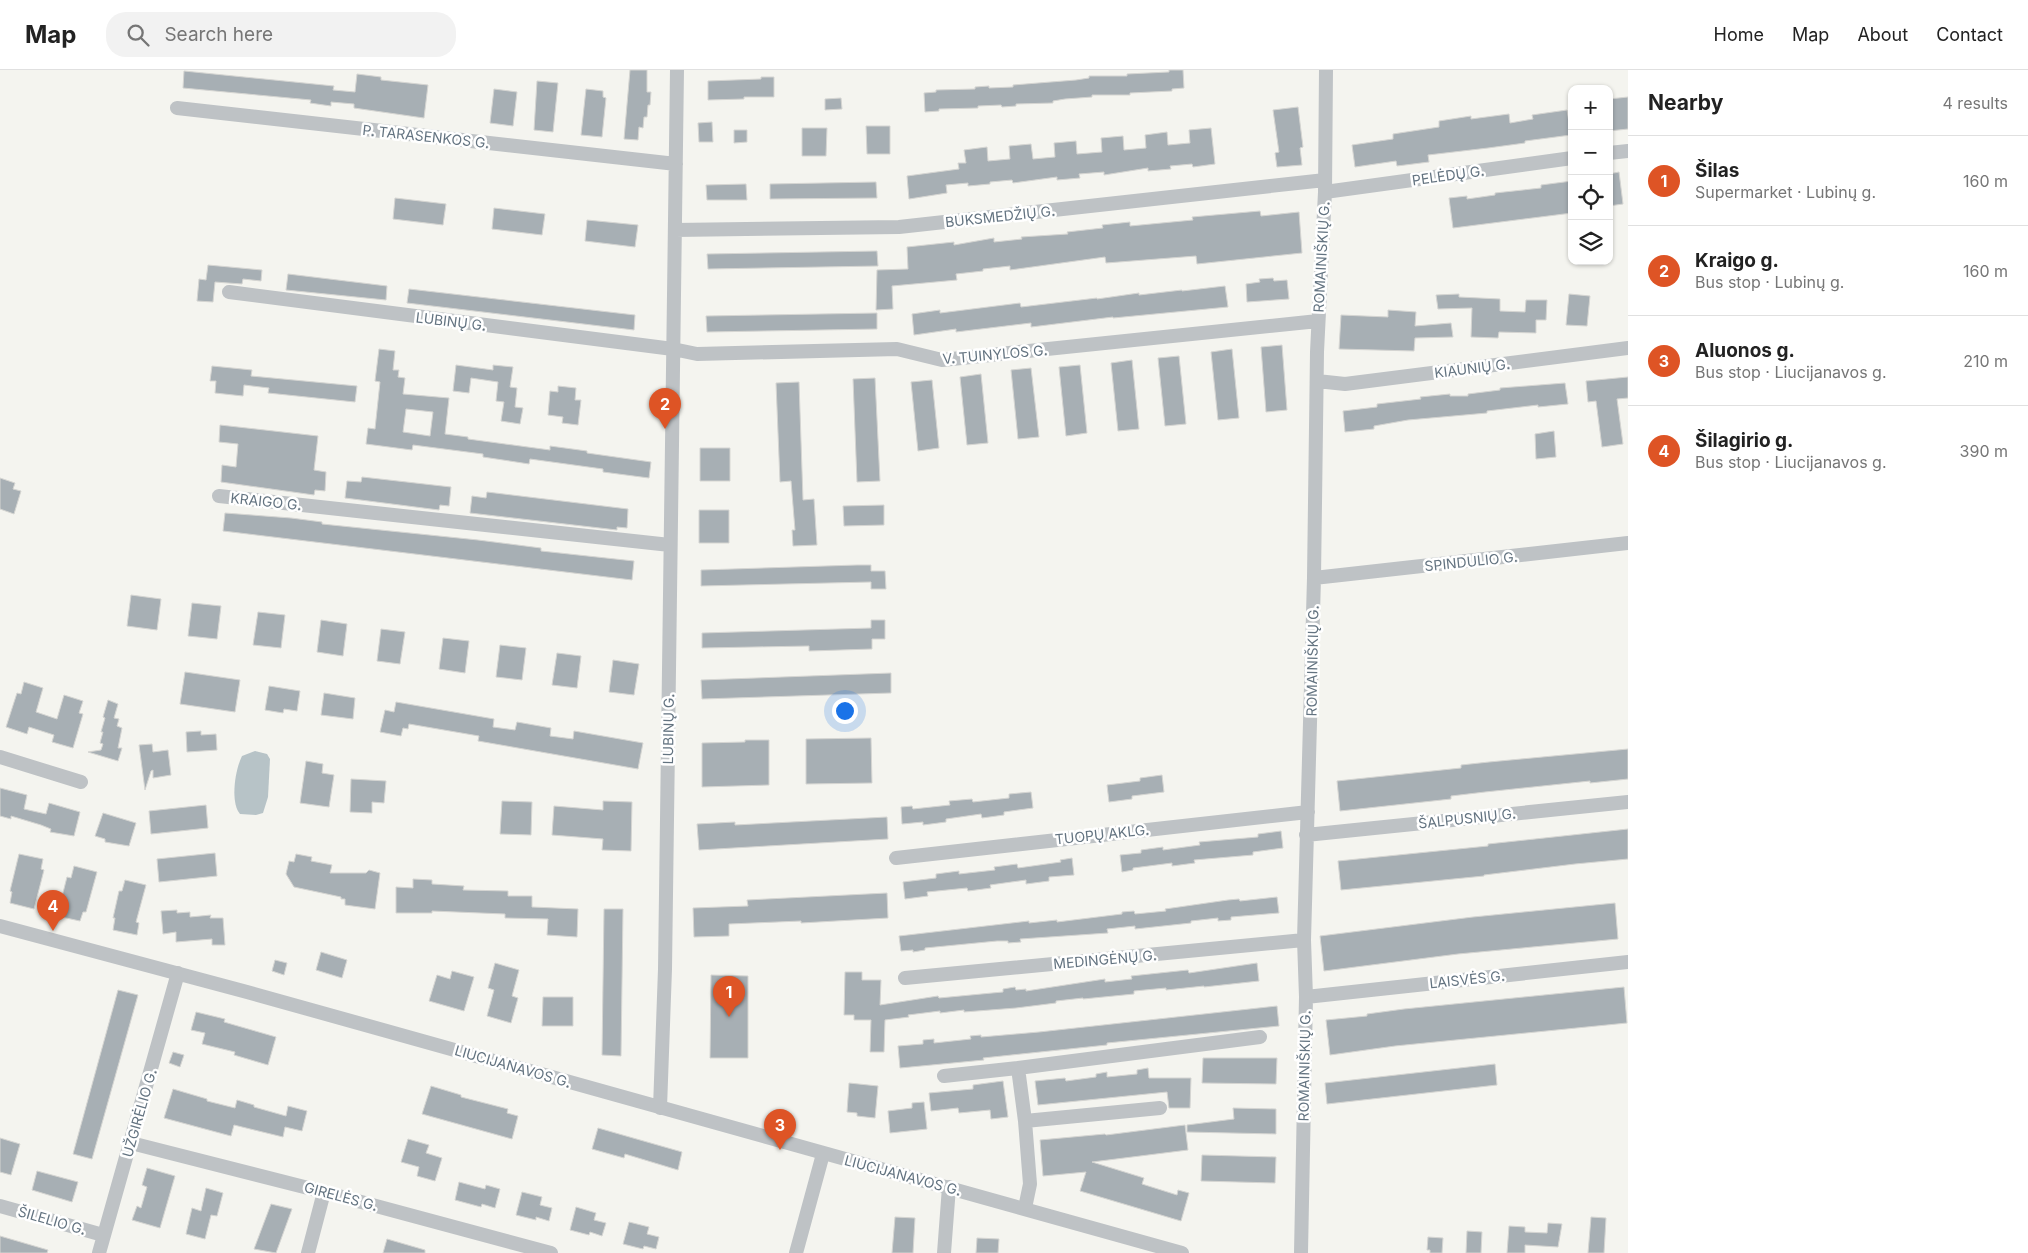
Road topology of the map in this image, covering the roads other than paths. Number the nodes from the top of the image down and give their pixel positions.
1 (677, 70) edge
2 (1326, 70) edge
3 (177, 108) dead end
4 (1628, 151) edge
5 (1613, 153) edge
6 (1568, 158) edge
7 (676, 164) junction
8 (1325, 186) junction
9 (674, 230) junction
10 (229, 292) dead end
11 (1318, 321) junction
12 (1628, 348) edge
13 (673, 349) junction
14 (1317, 381) junction
15 (219, 496) dead end
16 (1628, 543) edge
17 (670, 545) junction
18 (1314, 578) junction
19 (0, 757) edge
20 (81, 782) dead end
21 (1628, 802) edge
22 (1308, 812) junction
23 (1306, 835) junction
24 (896, 858) dead end
25 (0, 926) edge
26 (1304, 940) junction
27 (1628, 962) edge
28 (178, 973) junction
29 (905, 978) dead end
30 (1306, 997) junction
31 (1260, 1037) dead end
32 (1018, 1068) junction
33 (944, 1076) dead end
34 (660, 1108) junction
35 (1160, 1108) dead end
36 (1025, 1121) junction
37 (131, 1143) junction
38 (823, 1154) junction
39 (949, 1187) junction
40 (324, 1192) junction
41 (0, 1206) edge
42 (1025, 1208) junction
43 (103, 1235) junction
44 (100, 1253) edge
45 (308, 1253) edge
46 (551, 1253) edge
47 (796, 1253) edge
48 (944, 1253) edge
49 (1182, 1253) edge
50 (1301, 1253) edge

1 - 7 street, LUBINŲ G.
2 - 8 street, ROMAINIŠKIŲ G.
3 - 7 street, P. TARASENKOS G.
4 - 5 street
6 - 8 street, PELĖDŲ G.
7 - 9 street, LUBINŲ G.
8 - 9 street, BUKSMEDŽIŲ G.
8 - 11 street, ROMAINIŠKIŲ G.
9 - 13 street, LUBINŲ G.
10 - 13 street, LUBINŲ G.
11 - 13 street, V. TUINYLOS G.
11 - 14 street, ROMAINIŠKIŲ G.
12 - 14 street, KIAUNIŲ G.
13 - 17 street, LUBINŲ G.
14 - 18 street, ROMAINIŠKIŲ G.
15 - 17 street, KRAIGO G.
16 - 18 street, SPINDULIO G.
17 - 34 street, LUBINŲ G.
18 - 22 street, ROMAINIŠKIŲ G.
19 - 20 street
21 - 23 street, ŠALPUSNIŲ G.
22 - 23 street, ROMAINIŠKIŲ G.
22 - 24 street, TUOPŲ AKLG.
23 - 26 street, ROMAINIŠKIŲ G.
25 - 28 street, LIUCIJANAVOS G.
26 - 29 street, MEDINGĖNŲ G.
26 - 30 street, ROMAINIŠKIŲ G.
27 - 30 street, LAISVĖS G.
28 - 34 street, LIUCIJANAVOS G.
28 - 37 street, UŽGIRĖLIO G.
30 - 50 street, ROMAINIŠKIŲ G.
31 - 32 street
32 - 33 street
32 - 36 street
34 - 38 street, LIUCIJANAVOS G.
35 - 36 street
36 - 42 street
37 - 40 street, GIRELĖS G.
37 - 43 street, UŽGIRĖLIO G.
38 - 39 street, LIUCIJANAVOS G.
38 - 47 street
39 - 42 street, LIUCIJANAVOS G.
39 - 48 street
40 - 45 street
40 - 46 street, GIRELĖS G.
41 - 43 street, ŠILELIO G.
42 - 49 street, LIUCIJANAVOS G.
43 - 44 street, UŽGIRĖLIO G.

